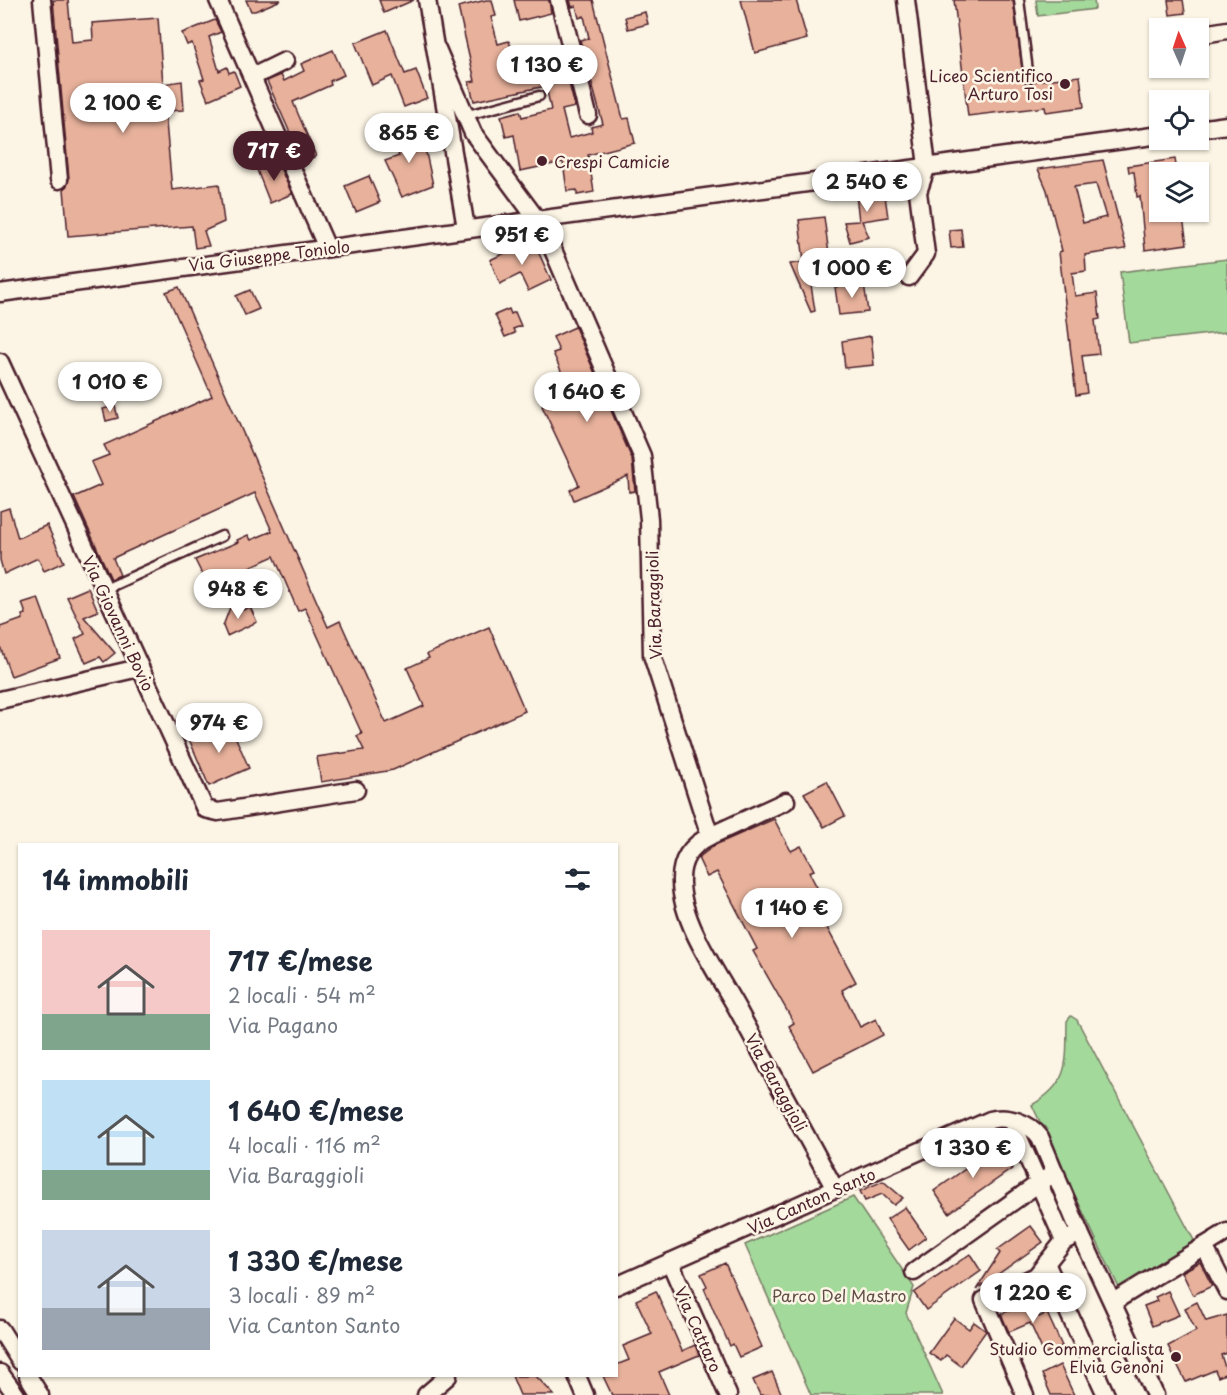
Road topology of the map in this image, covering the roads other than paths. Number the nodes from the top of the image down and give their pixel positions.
1 (42, 0) edge
2 (218, 0) edge
3 (427, 0) edge
4 (559, 0) edge
5 (906, 0) edge
6 (1019, 0) edge
7 (1227, 30) edge
8 (1209, 33) edge
9 (437, 49) junction
10 (285, 61) dead end
11 (252, 77) junction
12 (1029, 79) dead end
13 (539, 96) dead end
14 (464, 116) junction
15 (588, 116) dead end
16 (1227, 125) edge
17 (1209, 127) edge
18 (1149, 136) edge
19 (927, 166) junction
20 (59, 180) dead end
21 (539, 219) junction
22 (466, 228) junction
23 (327, 248) junction
24 (909, 277) dead end
25 (0, 293) edge
26 (0, 362) edge
27 (222, 536) dead end
28 (103, 590) junction
29 (139, 668) junction
30 (0, 700) edge
31 (356, 790) dead end
32 (786, 801) dead end
33 (710, 836) junction
34 (1011, 1120) junction
35 (1057, 1176) junction
36 (1040, 1184) junction
37 (835, 1189) junction
38 (1227, 1232) edge
39 (1080, 1233) junction
40 (1064, 1241) junction
41 (1204, 1246) junction
42 (670, 1262) junction
43 (1046, 1263) junction
44 (914, 1272) dead end
45 (618, 1285) edge
46 (1227, 1291) edge
47 (1113, 1302) junction
48 (0, 1329) edge
49 (18, 1358) edge
50 (0, 1374) edge
51 (29, 1377) edge
52 (447, 1377) edge
53 (577, 1377) edge
54 (16, 1395) edge
55 (40, 1395) edge
56 (426, 1395) edge
57 (585, 1395) edge
58 (728, 1395) edge
59 (1025, 1395) edge
60 (1106, 1395) edge
61 (1155, 1395) edge

1 - 20 street
2 - 11 street
3 - 9 street, Via Baraggioli
4 - 15 street
5 - 19 street
6 - 12 lane
7 - 8 street
9 - 14 street, Via Baraggioli
9 - 22 street, Via Baraggioli
10 - 11 street
11 - 23 street
13 - 14 lane
14 - 21 street, Via Baraggioli
16 - 17 street
18 - 19 street, Via Giuseppe Toniolo
19 - 21 street, Via Giuseppe Toniolo
19 - 24 street
21 - 22 street, Via Giuseppe Toniolo
21 - 33 street, Via Baraggioli
22 - 23 street, Via Giuseppe Toniolo
23 - 25 street, Via Giuseppe Toniolo
26 - 28 street, Via Giovanni Bovio
27 - 28 lane
28 - 29 street, Via Giovanni Bovio
29 - 30 street
29 - 31 street, Via Giovanni Bovio
32 - 33 street
33 - 37 street, Via Baraggioli
34 - 35 street
34 - 36 street
34 - 37 street, Via Canton Santo
35 - 36 street
35 - 39 street
36 - 40 street
36 - 44 street
37 - 42 street, Via Canton Santo
38 - 41 street
39 - 40 street
39 - 47 street
40 - 43 street
41 - 46 street
41 - 47 street
42 - 45 street, Via Canton Santo
42 - 58 street, Via Cattaro
43 - 59 street
43 - 60 street
47 - 61 street
48 - 49 street
50 - 54 street
51 - 55 street
52 - 56 street
53 - 57 street

